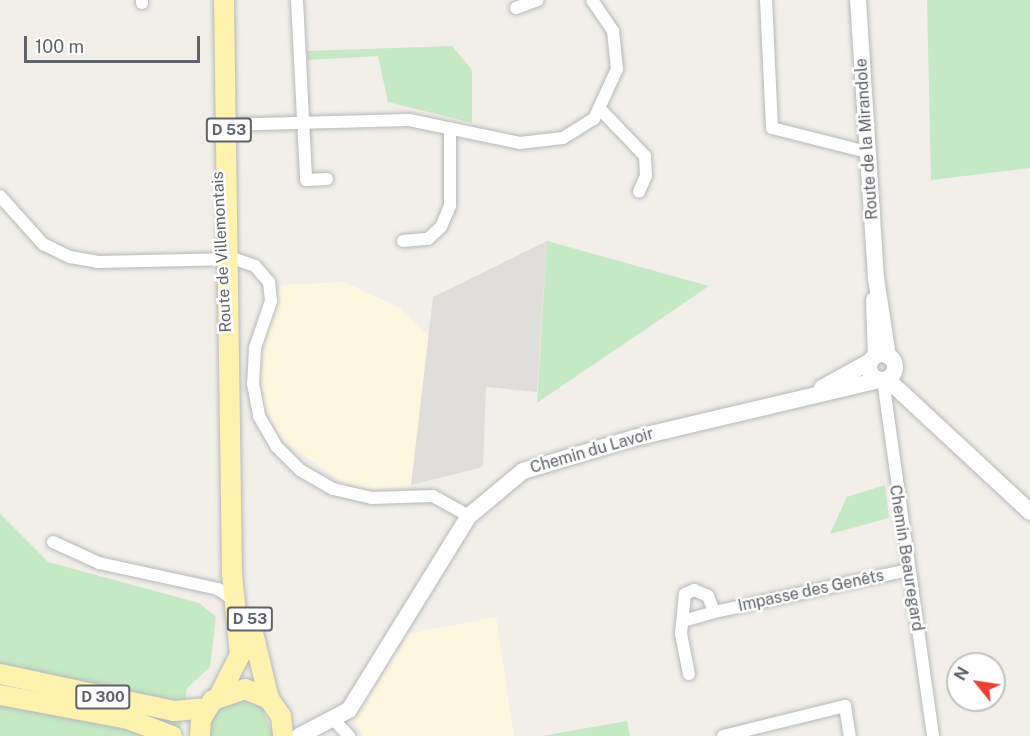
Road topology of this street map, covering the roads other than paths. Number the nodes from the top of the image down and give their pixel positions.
1 (218, 0) edge
2 (224, 0) edge
3 (297, 0) edge
4 (538, 0) edge
5 (592, 0) edge
6 (766, 0) edge
7 (858, 0) edge
8 (516, 8) dead end
9 (601, 110) junction
10 (303, 121) junction
11 (224, 125) junction
12 (450, 128) junction
13 (867, 152) junction
14 (327, 178) dead end
15 (639, 192) dead end
16 (0, 196) edge
17 (403, 241) dead end
18 (225, 259) junction
19 (879, 358) junction
20 (883, 380) junction
21 (814, 393) junction
22 (1030, 512) edge
23 (469, 516) junction
24 (235, 539) junction
25 (53, 542) dead end
26 (908, 570) junction
27 (229, 590) junction
28 (714, 612) junction
29 (683, 621) junction
30 (253, 647) junction
31 (0, 674) edge
32 (689, 674) dead end
33 (0, 695) edge
34 (269, 699) junction
35 (213, 701) junction
36 (281, 716) junction
37 (335, 721) junction
38 (315, 728) junction
39 (171, 736) edge
40 (200, 736) edge
41 (283, 736) edge
42 (299, 736) edge
43 (349, 736) edge
44 (723, 736) edge
45 (850, 736) edge
46 (933, 736) edge

1 - 11 main road, Route de Villemontais / D 53
2 - 11 main road, Route de Villemontais / D 53
3 - 10 street
4 - 8 street
5 - 9 street
6 - 13 street
7 - 13 street, Route de la Mirandole
9 - 12 street
9 - 15 street
10 - 11 street
10 - 12 street
10 - 14 street
11 - 18 main road, Route de Villemontais / D 53
12 - 17 street
13 - 19 street, Route de la Mirandole
16 - 18 street
18 - 23 street
18 - 24 main road, Route de Villemontais / D 53
19 - 20 street, Route de la Mirandole
19 - 21 street, Chemin du Lavoir
20 - 21 street, Chemin du Lavoir
20 - 22 street
20 - 26 street, Chemin Beauregard
21 - 23 street, Chemin du Lavoir
23 - 37 street, Chemin du Lavoir
24 - 27 main road, D 53
24 - 30 main road, D 53
25 - 27 street
26 - 28 street, Impasse des Genêts
26 - 46 street, Chemin Beauregard
27 - 30 street
27 - 35 main road, D 53
28 - 29 street, Impasse des Genêts
28 - 29 street, Impasse des Genêts
29 - 32 street, Impasse des Genêts
30 - 34 main road, D 53
31 - 35 main road, D 300
33 - 39 main road, D 300
34 - 35 main road
34 - 36 main road
35 - 40 main road
36 - 38 street
36 - 41 main road
37 - 38 street, Chemin du Lavoir
37 - 43 street
38 - 42 street, Chemin du Lavoir
44 - 45 street

